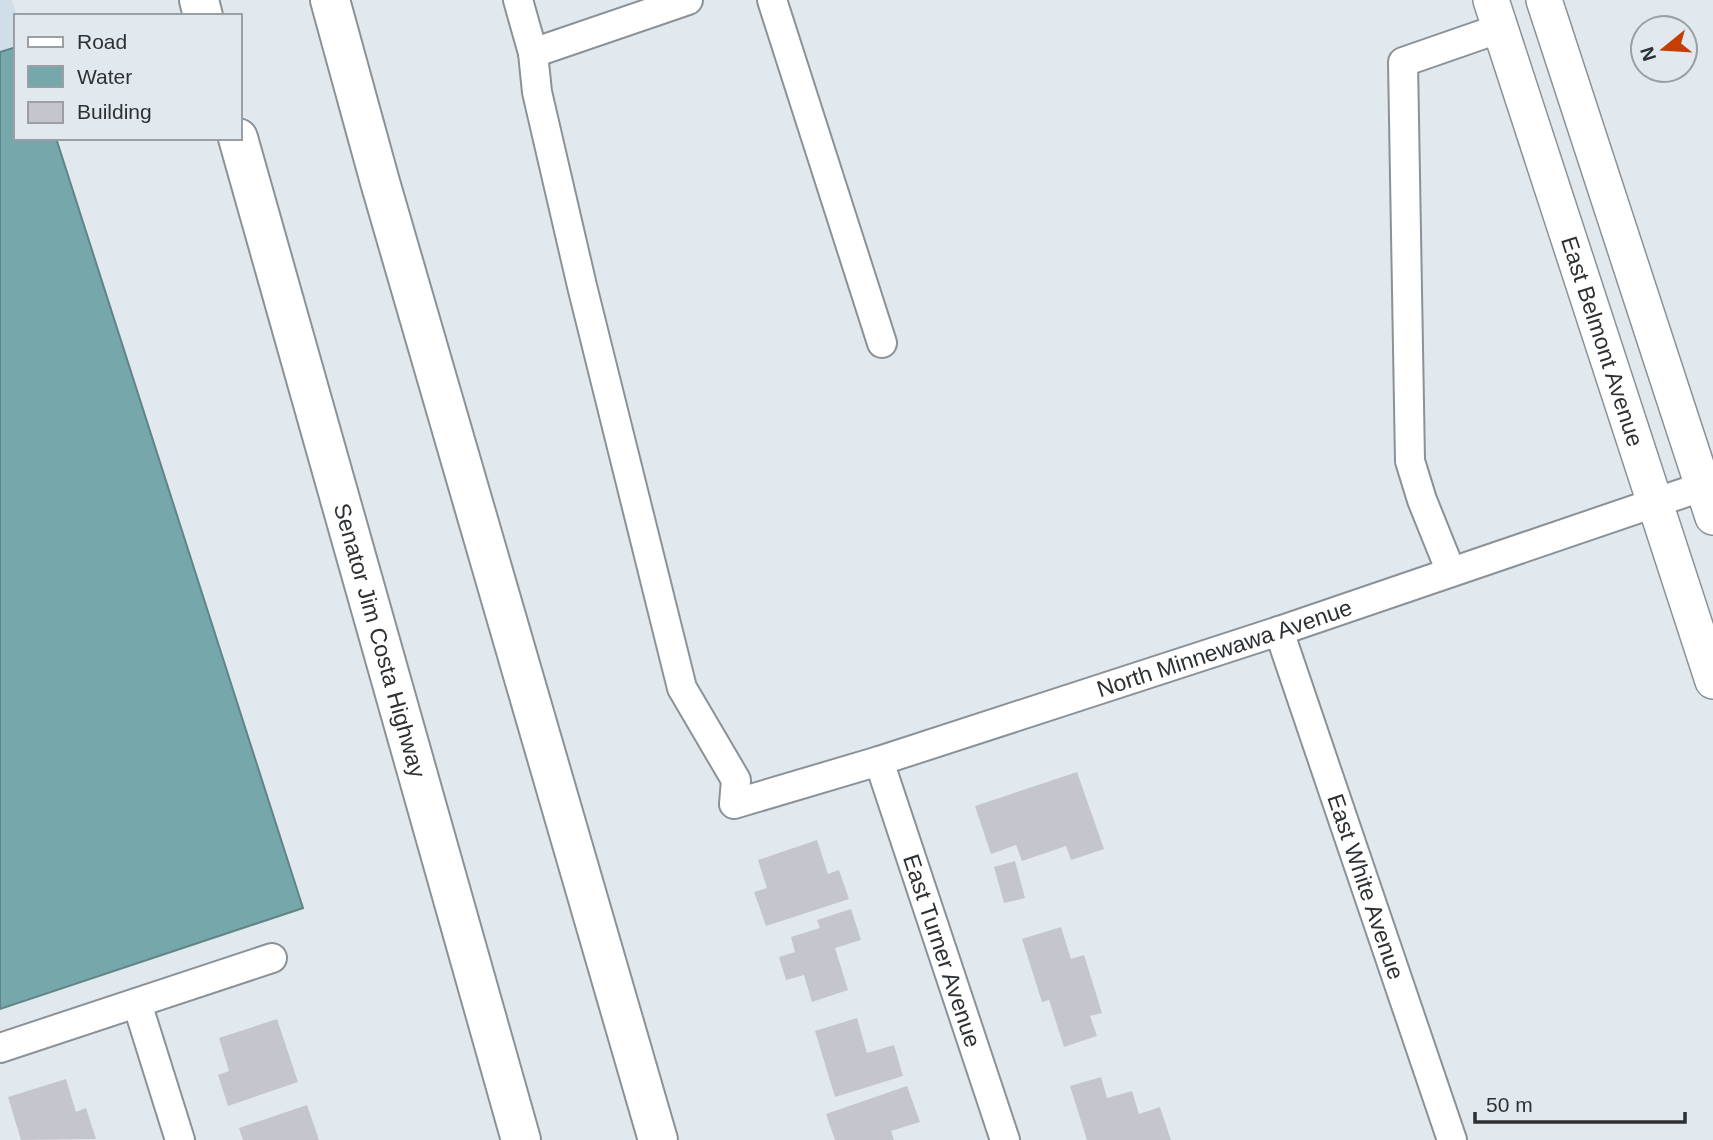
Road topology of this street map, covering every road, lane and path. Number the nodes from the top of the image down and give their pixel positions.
1 (330, 0) edge
2 (341, 0) edge
3 (518, 0) edge
4 (688, 0) edge
5 (772, 0) edge
6 (1544, 0) edge
7 (1496, 14) edge
8 (533, 53) junction
9 (238, 140) edge
10 (380, 182) junction
11 (882, 343) dead end
12 (1710, 495) edge
13 (1655, 502) junction
14 (1451, 572) junction
15 (1279, 631) junction
16 (1713, 681) edge
17 (879, 761) junction
18 (272, 958) dead end
19 (137, 1003) junction
20 (0, 1048) edge
21 (180, 1140) edge
22 (522, 1140) edge
23 (659, 1140) edge
24 (1005, 1140) edge
25 (1451, 1140) edge

1 - 10 highway
2 - 10 highway
3 - 8 street
4 - 8 street
5 - 11 street
6 - 12 main road
7 - 13 main road, East Belmont Avenue
7 - 14 street
8 - 17 street, North Minnewawa Avenue
9 - 22 highway, Senator Jim Costa Highway
10 - 23 highway
12 - 13 street, North Minnewawa Avenue
13 - 14 street, North Minnewawa Avenue
13 - 16 main road, East Belmont Avenue
14 - 15 street, North Minnewawa Avenue
15 - 17 street, North Minnewawa Avenue
15 - 25 street, East White Avenue
17 - 24 street, East Turner Avenue
18 - 19 street
19 - 20 street
19 - 21 street

